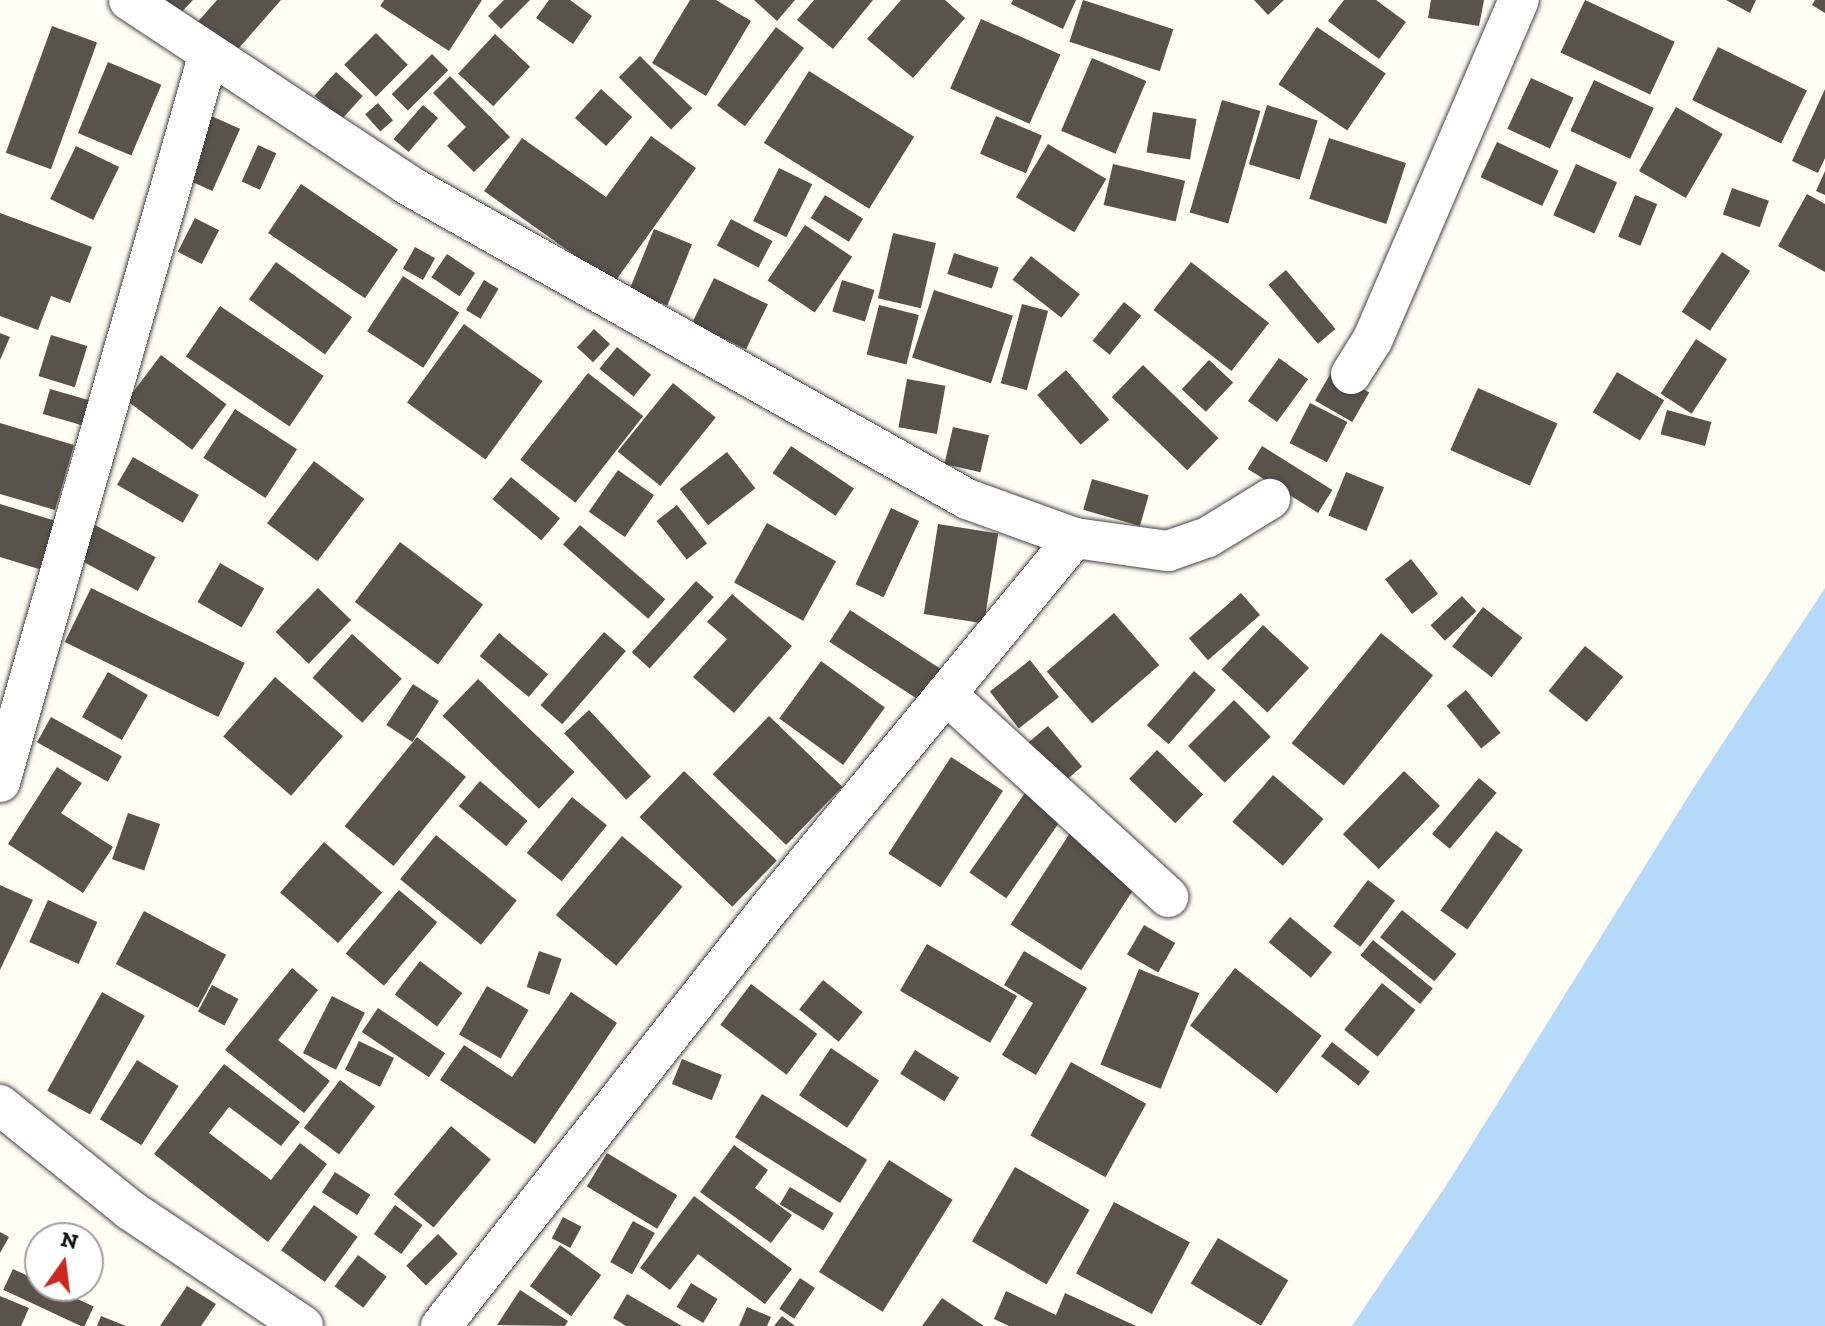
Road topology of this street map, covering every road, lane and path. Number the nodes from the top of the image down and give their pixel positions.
1 (129, 0) edge
2 (1519, 0) edge
3 (209, 53) junction
4 (1351, 374) dead end
5 (1270, 499) dead end
6 (1075, 538) junction
7 (946, 694) junction
8 (0, 782) edge
9 (1168, 897) dead end
10 (0, 1105) edge
11 (303, 1326) edge
12 (441, 1326) edge

1 - 3 street
2 - 4 street
3 - 6 street
3 - 8 street
5 - 6 street
6 - 7 street
7 - 9 street
7 - 12 street
10 - 11 street

